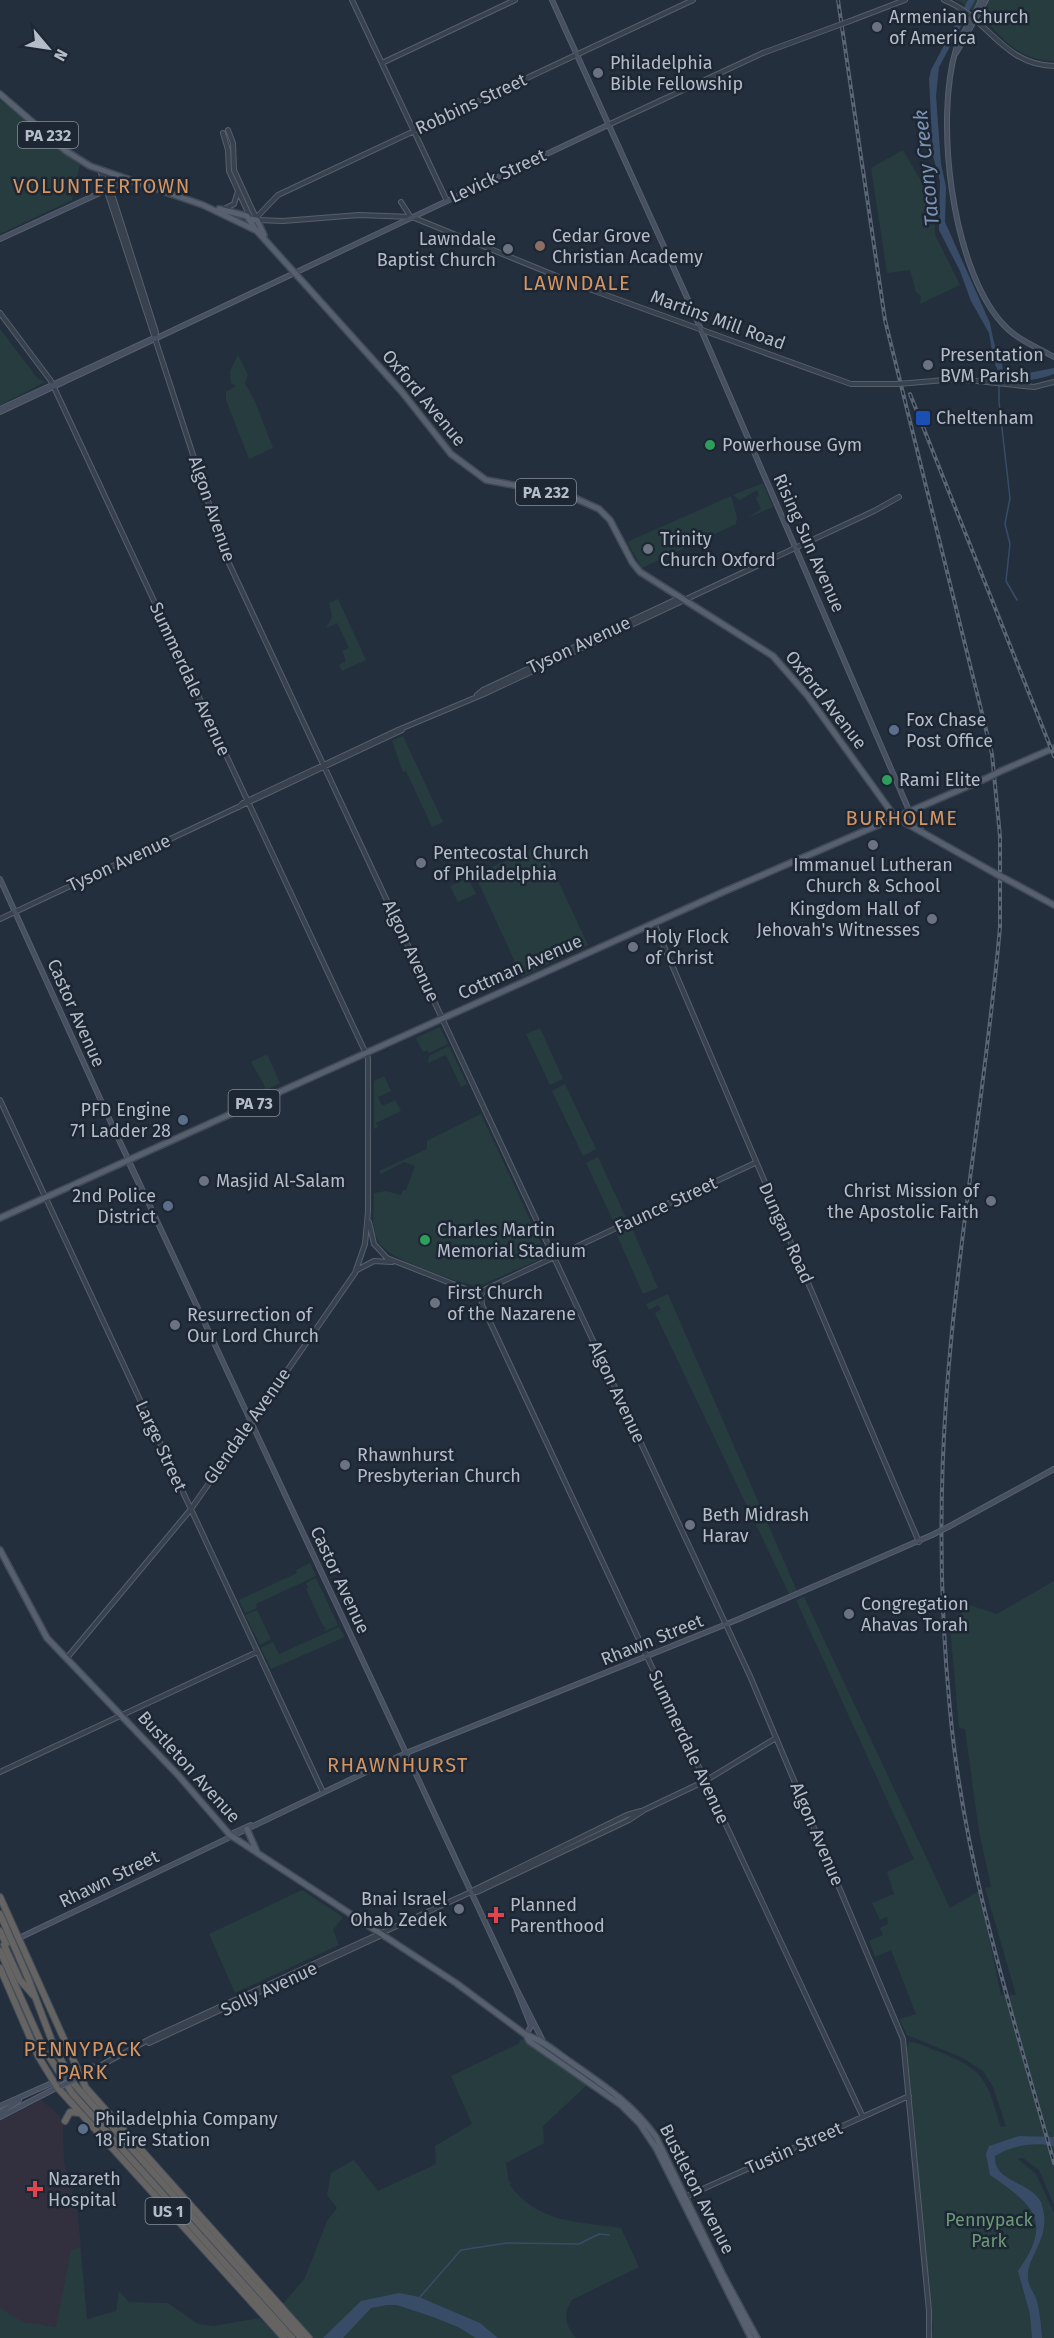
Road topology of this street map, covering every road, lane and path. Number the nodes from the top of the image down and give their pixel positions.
1 (352, 0) edge
2 (515, 0) edge
3 (552, 0) edge
4 (693, 0) edge
5 (905, 0) edge
6 (944, 0) edge
7 (981, 0) edge
8 (986, 0) edge
9 (974, 17) junction
10 (576, 55) junction
11 (382, 63) junction
12 (1054, 66) edge
13 (0, 94) edge
14 (608, 125) junction
15 (414, 131) junction
16 (102, 173) junction
17 (128, 180) junction
18 (108, 189) junction
19 (238, 190) junction
20 (96, 194) junction
21 (447, 201) junction
22 (401, 202) dead end
23 (223, 212) junction
24 (412, 217) junction
25 (255, 219) junction
26 (257, 231) junction
27 (264, 237) junction
28 (0, 239) edge
29 (293, 273) junction
30 (0, 313) edge
31 (700, 329) junction
32 (155, 338) junction
33 (1054, 357) edge
34 (1054, 382) edge
35 (53, 385) junction
36 (0, 410) edge
37 (899, 496) dead end
38 (796, 547) junction
39 (683, 600) junction
40 (1054, 748) edge
41 (325, 766) junction
42 (247, 803) junction
43 (909, 811) junction
44 (895, 817) junction
45 (924, 834) junction
46 (0, 879) edge
47 (1054, 905) edge
48 (15, 912) junction
49 (0, 919) edge
50 (654, 924) junction
51 (442, 1019) junction
52 (366, 1053) junction
53 (0, 1100) edge
54 (128, 1159) junction
55 (755, 1163) junction
56 (45, 1197) junction
57 (368, 1212) junction
58 (0, 1218) edge
59 (377, 1247) junction
60 (363, 1251) junction
61 (554, 1257) junction
62 (373, 1262) junction
63 (396, 1262) junction
64 (355, 1273) junction
65 (481, 1295) junction
66 (251, 1422) junction
67 (1054, 1469) edge
68 (191, 1509) junction
69 (920, 1542) junction
70 (0, 1550) edge
71 (726, 1625) junction
72 (257, 1652) junction
73 (647, 1656) junction
74 (66, 1659) junction
75 (122, 1716) junction
76 (777, 1738) junction
77 (405, 1753) junction
78 (0, 1772) edge
79 (705, 1781) junction
80 (323, 1792) junction
81 (254, 1824) junction
82 (247, 1829) junction
83 (230, 1835) junction
84 (257, 1853) junction
85 (471, 1892) junction
86 (0, 1897) edge
87 (0, 1914) edge
88 (0, 1930) edge
89 (380, 1934) junction
90 (7, 1945) edge
91 (0, 1968) edge
92 (516, 1988) junction
93 (526, 2035) junction
94 (546, 2046) junction
95 (76, 2075) junction
96 (57, 2084) junction
97 (27, 2095) junction
98 (909, 2096) junction
99 (625, 2105) junction
100 (0, 2106) edge
101 (80, 2113) junction
102 (2, 2114) edge
103 (863, 2117) junction
104 (64, 2121) dead end
105 (683, 2198) junction
106 (217, 2245) junction
107 (241, 2261) junction
108 (305, 2337) edge
109 (284, 2338) edge
110 (292, 2338) edge
111 (751, 2338) edge
112 (757, 2338) edge
113 (929, 2338) edge

1 - 11 street
2 - 11 street
3 - 10 main road, Rising Sun Avenue
4 - 10 street, Robbins Street
5 - 14 street, Levick Street, bridge
6 - 9 street
7 - 9 main road
8 - 9 main road
9 - 12 street
9 - 33 main road
10 - 14 main road, Rising Sun Avenue
10 - 15 street, Robbins Street
11 - 15 street
13 - 16 main road, Oxford Avenue / PA 232
14 - 21 main road, Levick Street
14 - 31 main road, Rising Sun Avenue
15 - 21 street
15 - 25 street, Robbins Street
16 - 17 main road, Oxford Avenue / PA 232
16 - 18 street, Algon Avenue
16 - 20 street
17 - 18 main road
17 - 23 main road, Oxford Avenue / PA 232
18 - 20 main road
18 - 32 street, Algon Avenue
19 - 23 street
19 - 25 street
19 - 25 street
20 - 28 main road
21 - 24 main road, Levick Street
22 - 24 street
23 - 25 main road, Martins Mill Road
23 - 26 main road, Oxford Avenue / PA 232
24 - 25 street, Martins Mill Road
24 - 29 main road, Levick Street
24 - 31 street, Martins Mill Road
25 - 26 main road, Oxford Avenue
25 - 27 main road, Oxford Avenue / PA 232
26 - 27 main road, Oxford Avenue / PA 232
27 - 29 main road, Oxford Avenue / PA 232
29 - 32 main road, Levick Street
29 - 39 main road, Oxford Avenue / PA 232
30 - 35 street, Summerdale Avenue
31 - 34 street, Martins Mill Road, bridge
31 - 38 main road, Rising Sun Avenue
32 - 35 main road, Levick Street
32 - 41 street, Algon Avenue
35 - 36 main road, Levick Street
35 - 42 street, Summerdale Avenue
37 - 38 street, Tyson Avenue
38 - 39 street, Tyson Avenue
38 - 43 main road, Rising Sun Avenue
39 - 41 street, Tyson Avenue
39 - 44 main road, Oxford Avenue / PA 232
40 - 43 main road, Cottman Avenue / PA 73, bridge
41 - 42 street, Tyson Avenue
41 - 51 street, Algon Avenue
42 - 48 street, Tyson Avenue
42 - 52 street, Summerdale Avenue
43 - 44 main road, Cottman Avenue / PA 73
43 - 45 main road, Rising Sun Avenue
44 - 45 main road, Oxford Avenue / PA 232
44 - 50 main road, Cottman Avenue / PA 73
45 - 47 main road, Oxford Avenue / PA 232, bridge
46 - 48 main road, Castor Avenue
48 - 49 street, Tyson Avenue
48 - 54 main road, Castor Avenue
50 - 51 main road, Cottman Avenue / PA 73
50 - 55 street, Dungan Road
51 - 52 main road, Cottman Avenue / PA 73
51 - 61 street, Algon Avenue
52 - 54 main road, Cottman Avenue / PA 73
52 - 57 street, Glendale Avenue
53 - 56 street, Large Street
54 - 56 main road, Cottman Avenue / PA 73
54 - 66 main road, Castor Avenue
55 - 61 street, Faunce Street
55 - 69 street, Dungan Road
56 - 58 main road, Cottman Avenue / PA 73
56 - 68 street, Large Street
57 - 59 street, Glendale Avenue
57 - 60 street, Glendale Avenue
59 - 60 street
59 - 62 street, Glendale Avenue
59 - 63 street
60 - 62 street
60 - 64 street, Glendale Avenue
61 - 65 street, Faunce Street
61 - 71 street, Algon Avenue
62 - 63 street
62 - 64 street, Glendale Avenue
63 - 65 street
64 - 66 street, Glendale Avenue
65 - 73 street, Summerdale Avenue
66 - 68 street, Glendale Avenue
66 - 77 main road, Castor Avenue
67 - 69 main road, Rhawn Street, bridge
68 - 72 street, Large Street
68 - 74 street, Glendale Avenue
69 - 71 main road, Rhawn Street
70 - 74 main road, Bustleton Avenue
71 - 73 main road, Rhawn Street
71 - 76 street, Algon Avenue
72 - 75 street
72 - 80 street, Large Street
73 - 77 main road, Rhawn Street
73 - 79 street, Summerdale Avenue
74 - 75 main road, Bustleton Avenue
75 - 78 street
75 - 83 main road, Bustleton Avenue
76 - 79 street, Solly Avenue
76 - 98 street, Algon Avenue
77 - 80 main road, Rhawn Street
77 - 85 main road, Castor Avenue
79 - 85 street, Solly Avenue
79 - 103 street, Summerdale Avenue
80 - 81 main road, Rhawn Street
81 - 82 main road, Rhawn Street
81 - 83 main road, Rhawn Street
82 - 83 main road, Rhawn Street
82 - 84 main road
83 - 84 main road, Bustleton Avenue
83 - 90 main road, Rhawn Street
84 - 89 main road, Bustleton Avenue
85 - 89 street, Solly Avenue
85 - 92 main road, Castor Avenue
86 - 90 highway, US 1
87 - 90 highway, US 1
88 - 90 highway
89 - 93 main road, Bustleton Avenue
89 - 95 street, Solly Avenue
90 - 95 highway, US 1
90 - 106 highway, US 1
90 - 110 highway, US 1
91 - 96 highway, US 1
92 - 93 main road, Castor Avenue
92 - 94 main road, Castor Avenue
93 - 94 main road, Bustleton Avenue
93 - 99 main road, Bustleton Avenue
94 - 99 main road, Bustleton Avenue
95 - 96 main road, bridge
95 - 107 highway, US 1
96 - 97 main road
96 - 101 highway, US 1
96 - 102 main road
97 - 100 main road
97 - 102 main road
98 - 103 street, Tustin Street
98 - 113 street, Algon Avenue
99 - 105 main road, Bustleton Avenue
101 - 104 highway
101 - 109 highway, US 1
103 - 105 street, Tustin Street
105 - 111 main road, Bustleton Avenue
105 - 112 main road, Bustleton Avenue
106 - 107 highway
106 - 108 highway, US 1
107 - 108 highway, US 1

